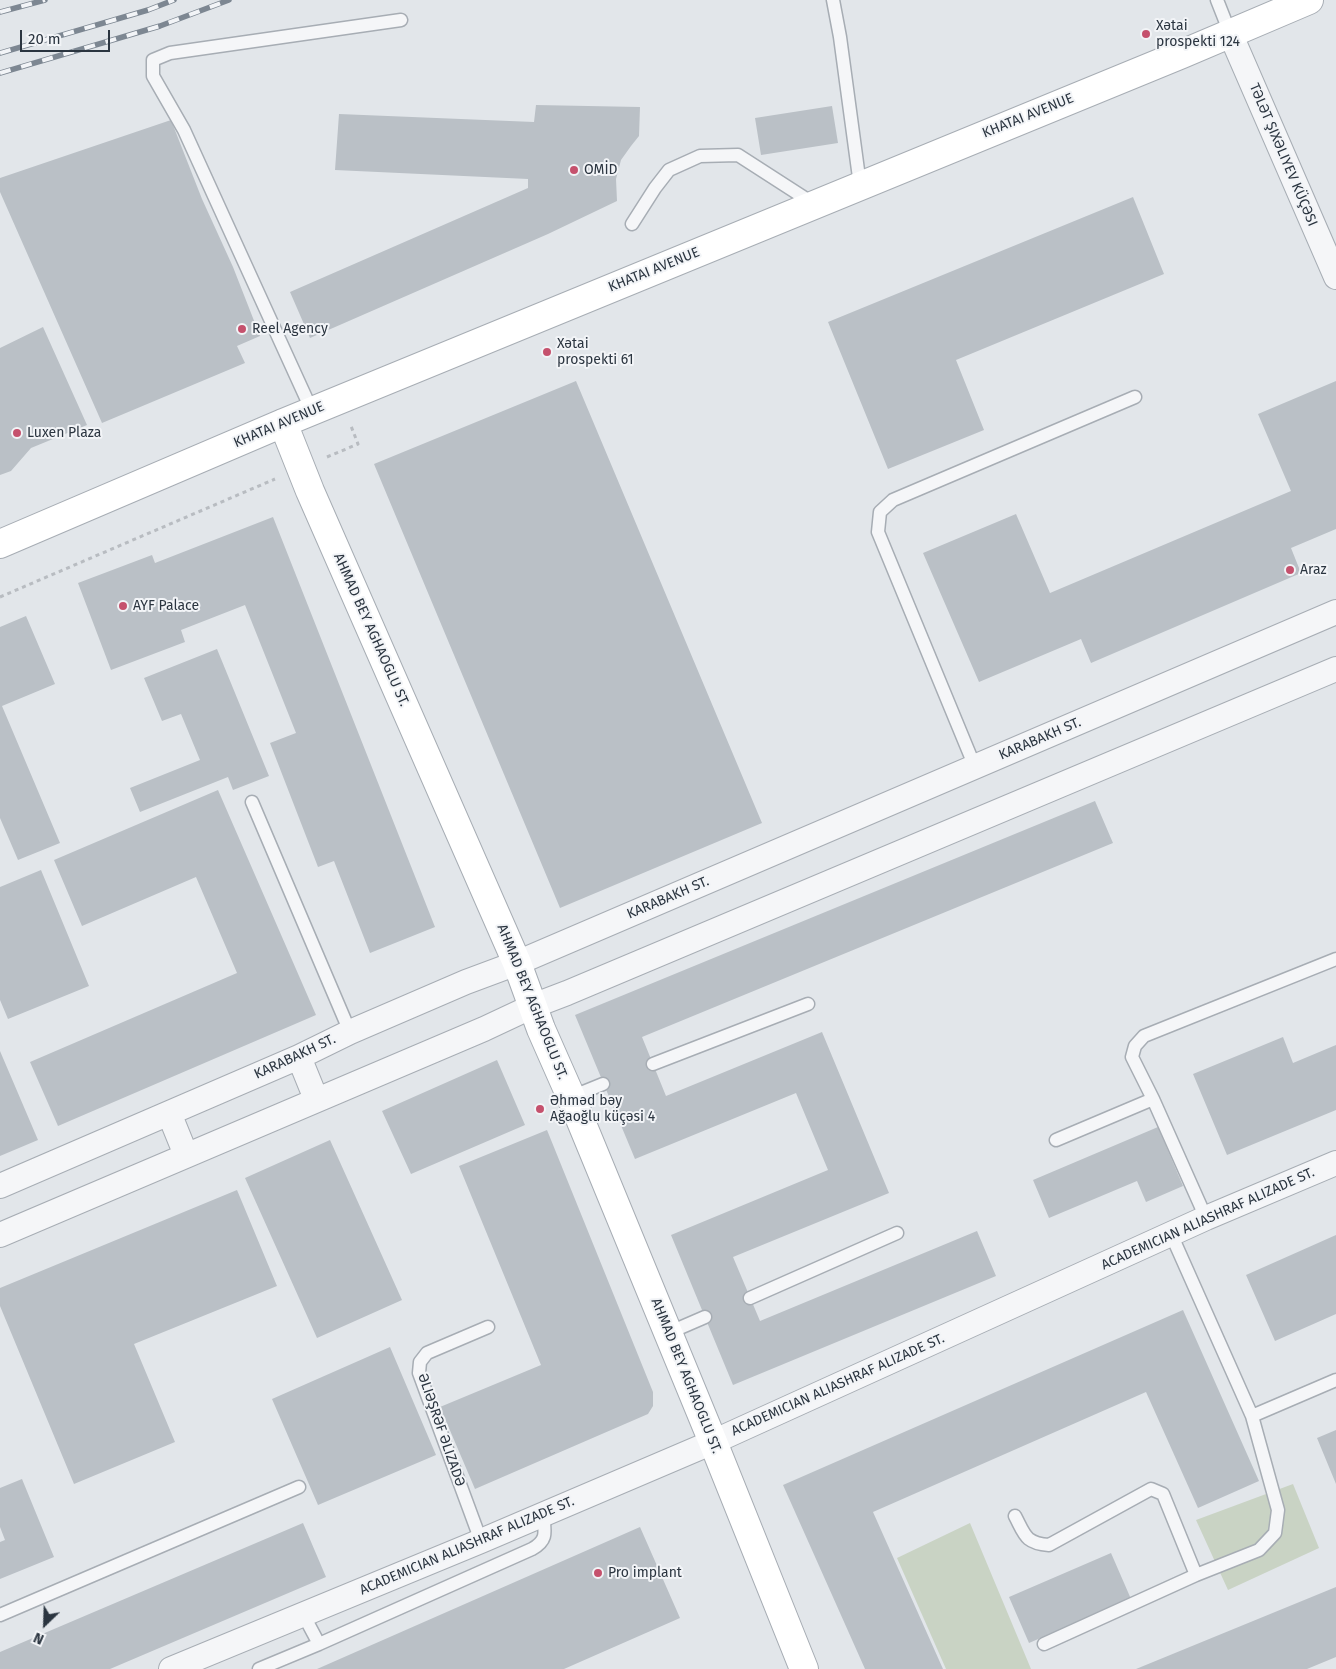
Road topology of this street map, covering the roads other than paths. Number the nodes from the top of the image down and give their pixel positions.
1 (833, 0) edge
2 (1217, 0) edge
3 (1309, 0) edge
4 (401, 20) dead end
5 (1230, 33) junction
6 (860, 185) junction
7 (814, 204) junction
8 (632, 224) dead end
9 (1336, 277) edge
10 (1135, 397) dead end
11 (312, 411) junction
12 (283, 423) junction
13 (0, 544) edge
14 (1336, 612) edge
15 (1336, 669) edge
16 (975, 767) junction
17 (252, 802) dead end
18 (1336, 959) edge
19 (517, 963) junction
20 (808, 1004) dead end
21 (533, 1006) junction
22 (350, 1032) junction
23 (299, 1057) junction
24 (653, 1064) dead end
25 (603, 1084) dead end
26 (571, 1097) junction
27 (316, 1099) junction
28 (1153, 1099) junction
29 (168, 1113) junction
30 (1056, 1140) dead end
31 (186, 1155) junction
32 (1336, 1163) edge
33 (0, 1186) edge
34 (1206, 1218) junction
35 (897, 1233) dead end
36 (1171, 1234) junction
37 (0, 1235) edge
38 (750, 1298) dead end
39 (705, 1317) dead end
40 (488, 1327) dead end
41 (668, 1333) junction
42 (1336, 1380) edge
43 (1252, 1416) junction
44 (713, 1442) junction
45 (299, 1487) dead end
46 (543, 1515) junction
47 (1015, 1516) dead end
48 (481, 1541) junction
49 (1196, 1575) junction
50 (303, 1614) junction
51 (0, 1615) edge
52 (319, 1644) junction
53 (1044, 1644) dead end
54 (172, 1669) edge
55 (259, 1669) edge
56 (804, 1669) edge

1 - 6 lane
2 - 5 lane
3 - 5 main road, KHATAI AVENUE
4 - 11 lane
5 - 6 main road, KHATAI AVENUE
5 - 9 street
6 - 7 main road, KHATAI AVENUE
7 - 8 lane
7 - 11 main road, KHATAI AVENUE
10 - 16 lane
11 - 12 main road, KHATAI AVENUE
12 - 13 main road, KHATAI AVENUE
12 - 19 main road, AHMAD BEY AGHAOGLU ST.
14 - 16 street, KARABAKH ST.
15 - 21 street
16 - 19 street, KARABAKH ST.
17 - 22 lane
18 - 28 lane
19 - 21 main road, AHMAD BEY AGHAOGLU ST.
19 - 22 street, KARABAKH ST.
20 - 24 lane
21 - 26 main road, AHMAD BEY AGHAOGLU ST.
21 - 27 street
22 - 23 street, KARABAKH ST.
23 - 27 street
23 - 29 street, KARABAKH ST.
25 - 26 lane
26 - 41 main road, AHMAD BEY AGHAOGLU ST.
27 - 31 street
28 - 30 lane
28 - 34 lane
29 - 31 street
29 - 33 street, KARABAKH ST.
31 - 37 street
32 - 34 street, ACADEMICIAN ALIASHRAF ALIZADE ST.
34 - 36 street, ACADEMICIAN ALIASHRAF ALIZADE ST.
35 - 38 lane
36 - 43 lane
36 - 44 street, ACADEMICIAN ALIASHRAF ALIZADE ST.
39 - 41 lane
40 - 48 lane, ƏLIƏŞRƏF ƏLIZADƏ
41 - 44 main road, AHMAD BEY AGHAOGLU ST.
42 - 43 lane
43 - 49 lane
44 - 46 street, ACADEMICIAN ALIASHRAF ALIZADE ST.
44 - 56 main road, AHMAD BEY AGHAOGLU ST.
45 - 51 lane
46 - 48 street, ACADEMICIAN ALIASHRAF ALIZADE ST.
46 - 52 lane
47 - 49 lane
48 - 50 street, ACADEMICIAN ALIASHRAF ALIZADE ST.
49 - 53 lane
50 - 52 lane
50 - 54 street, ACADEMICIAN ALIASHRAF ALIZADE ST.
52 - 55 lane

